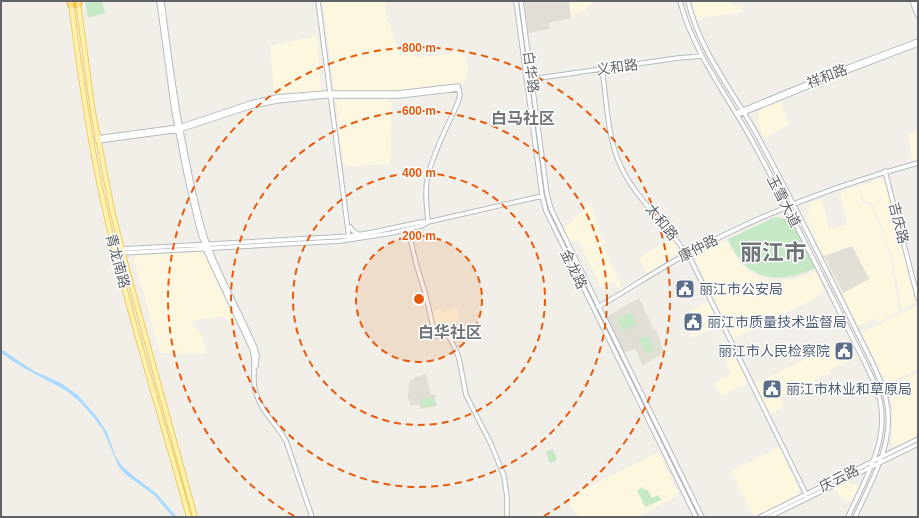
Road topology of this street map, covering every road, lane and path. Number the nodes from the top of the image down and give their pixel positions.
1 (159, 1) edge
2 (162, 1) edge
3 (319, 1) edge
4 (516, 1) edge
5 (521, 1) edge
6 (680, 1) edge
7 (688, 1) edge
8 (914, 1) edge
9 (71, 2) edge
10 (78, 2) edge
11 (918, 9) edge
12 (918, 16) edge
13 (917, 42) edge
14 (702, 56) junction
15 (602, 69) junction
16 (532, 79) junction
17 (332, 95) junction
18 (744, 111) junction
19 (737, 114) junction
20 (179, 128) junction
21 (98, 140) junction
22 (918, 164) edge
23 (887, 172) junction
24 (542, 196) junction
25 (794, 206) junction
26 (788, 208) junction
27 (428, 222) junction
28 (349, 227) junction
29 (408, 229) junction
30 (362, 234) junction
31 (201, 235) junction
32 (564, 236) joint
33 (341, 237) junction
34 (351, 238) junction
35 (206, 240) junction
36 (214, 244) junction
37 (195, 245) junction
38 (207, 246) junction
39 (217, 248) junction
40 (198, 249) junction
41 (122, 251) junction
42 (210, 254) junction
43 (688, 255) junction
44 (918, 290) edge
45 (918, 299) edge
46 (599, 308) junction
47 (918, 439) edge
48 (918, 444) edge
49 (881, 457) junction
50 (872, 462) junction
51 (879, 463) junction
52 (870, 467) junction
53 (807, 496) junction
54 (189, 517) edge
55 (195, 517) edge
56 (313, 517) edge
57 (507, 517) edge
58 (696, 517) edge
59 (702, 517) edge
60 (760, 517) edge
61 (769, 517) edge
62 (848, 517) edge
63 (855, 517) edge

1 - 20 main road
2 - 20 main road
3 - 17 main road
4 - 24 main road, 金龙路
5 - 16 main road, 白华路
6 - 14 main road, 玉雪大道
7 - 18 main road, 玉雪大道
8 - 11 main road
8 - 12 main road
9 - 54 main road, 青龙南路
10 - 21 main road, 青龙南路
13 - 18 main road, 祥和路
14 - 15 main road, 义和路
14 - 19 main road, 玉雪大道
15 - 16 main road, 义和路
15 - 43 main road, 太和路
16 - 32 main road, 白华路
17 - 20 main road
17 - 27 main road
17 - 28 main road
18 - 19 main road, 祥和路
18 - 25 main road, 玉雪大道
19 - 26 main road, 玉雪大道
20 - 21 main road
20 - 31 main road
20 - 35 main road
21 - 41 main road, 青龙南路
22 - 23 main road, 康仲路
23 - 25 main road, 康仲路
23 - 44 main road, 吉庆路
23 - 45 main road, 吉庆路
24 - 27 main road
24 - 58 main road, 金龙路
25 - 26 main road, 康仲路
25 - 49 main road, 玉雪大道
26 - 43 main road, 康仲路
26 - 50 main road, 玉雪大道
27 - 29 main road
27 - 30 main road
28 - 30 main road
28 - 33 main road
28 - 34 main road
29 - 34 main road
29 - 57 main road
30 - 34 main road
31 - 37 main road
31 - 38 main road
32 - 46 main road, 金龙路
33 - 34 main road
33 - 36 main road
34 - 39 main road
35 - 36 main road
35 - 38 main road
36 - 38 main road
37 - 38 main road
37 - 41 main road
38 - 39 main road
38 - 40 main road
38 - 42 main road
39 - 42 main road
40 - 41 main road
40 - 42 main road
41 - 55 main road, 青龙南路
42 - 56 main road
43 - 46 main road, 康仲路
43 - 53 main road, 太和路
46 - 59 main road, 金龙路
47 - 49 main road, 庆云路
48 - 51 main road, 庆云路
49 - 50 main road, 庆云路
49 - 51 main road, 玉雪大道
50 - 52 main road, 玉雪大道
50 - 53 main road, 庆云路
51 - 52 main road, 庆云路
51 - 63 main road, 玉雪大道
52 - 53 main road, 庆云路
52 - 62 main road, 玉雪大道
53 - 60 main road, 庆云路
53 - 61 main road, 庆云路

